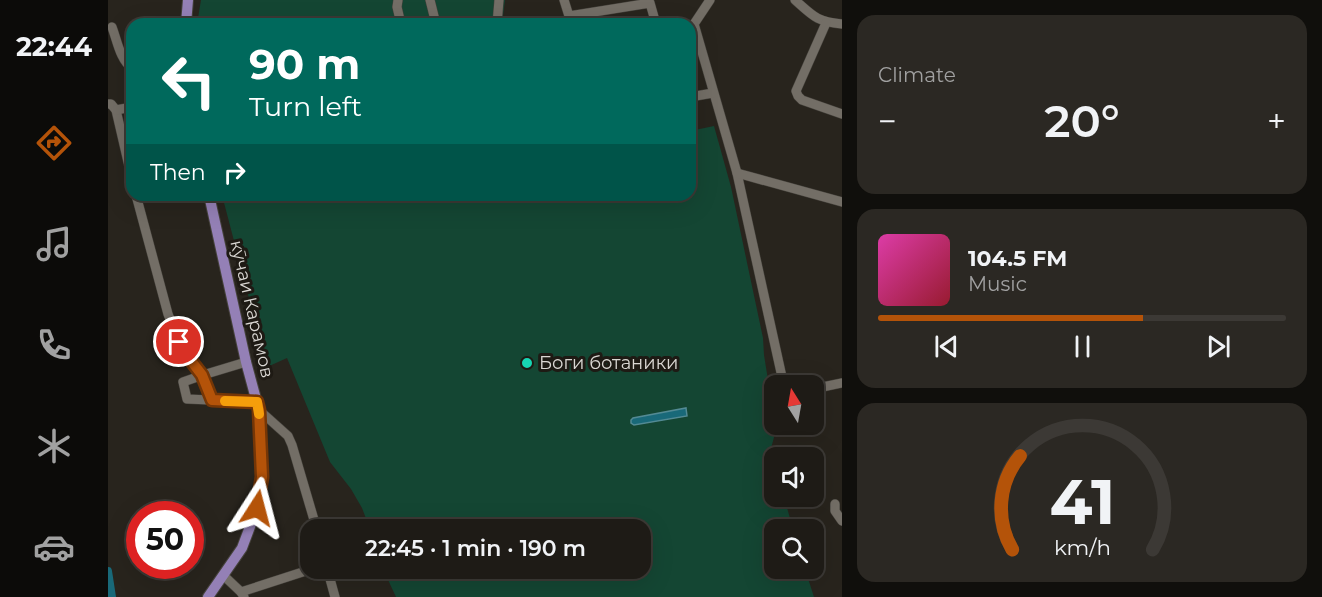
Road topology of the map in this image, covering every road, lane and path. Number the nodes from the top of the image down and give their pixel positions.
1 (188, 0) edge
2 (398, 0) edge
3 (430, 0) edge
4 (499, 0) edge
5 (564, 0) edge
6 (710, 0) edge
7 (795, 0) edge
8 (649, 1) edge
9 (186, 18) edge
10 (400, 18) edge
11 (434, 18) edge
12 (498, 18) edge
13 (568, 18) edge
14 (577, 18) edge
15 (654, 18) edge
16 (696, 19) edge
17 (826, 23) junction
18 (842, 24) edge
19 (112, 27) dead end
20 (696, 37) edge
21 (126, 62) edge
22 (713, 93) junction
23 (696, 96) edge
24 (112, 107) edge
25 (842, 114) edge
26 (126, 155) edge
27 (737, 173) junction
28 (138, 201) edge
29 (209, 201) edge
30 (842, 202) edge
31 (246, 362) junction
32 (202, 375) junction
33 (782, 375) edge
34 (842, 383) edge
35 (824, 387) edge
36 (212, 400) junction
37 (258, 406) junction
38 (835, 504) dead end
39 (314, 519) edge
40 (842, 521) edge
41 (300, 574) edge
42 (223, 575) junction
43 (330, 579) edge
44 (242, 595) edge
45 (208, 597) edge
46 (335, 597) edge

1 - 9 main road
2 - 10 street
3 - 11 street
4 - 12 street
5 - 13 street
6 - 16 street
7 - 17 street
8 - 14 street
8 - 15 street
17 - 18 street
17 - 25 street
19 - 21 street
20 - 22 street
22 - 23 street
22 - 27 street
24 - 26 street
27 - 30 street
27 - 33 street
28 - 32 street
29 - 31 main road, кӯчаи Карамов
31 - 32 street
31 - 37 main road, кӯчаи Карамов
32 - 36 street
32 - 36 street
34 - 35 street
36 - 37 street
37 - 39 street
37 - 42 main road, кӯчаи Карамов
38 - 40 street
41 - 44 street
42 - 44 street
42 - 45 main road, кӯчаи Карамов
43 - 46 street

